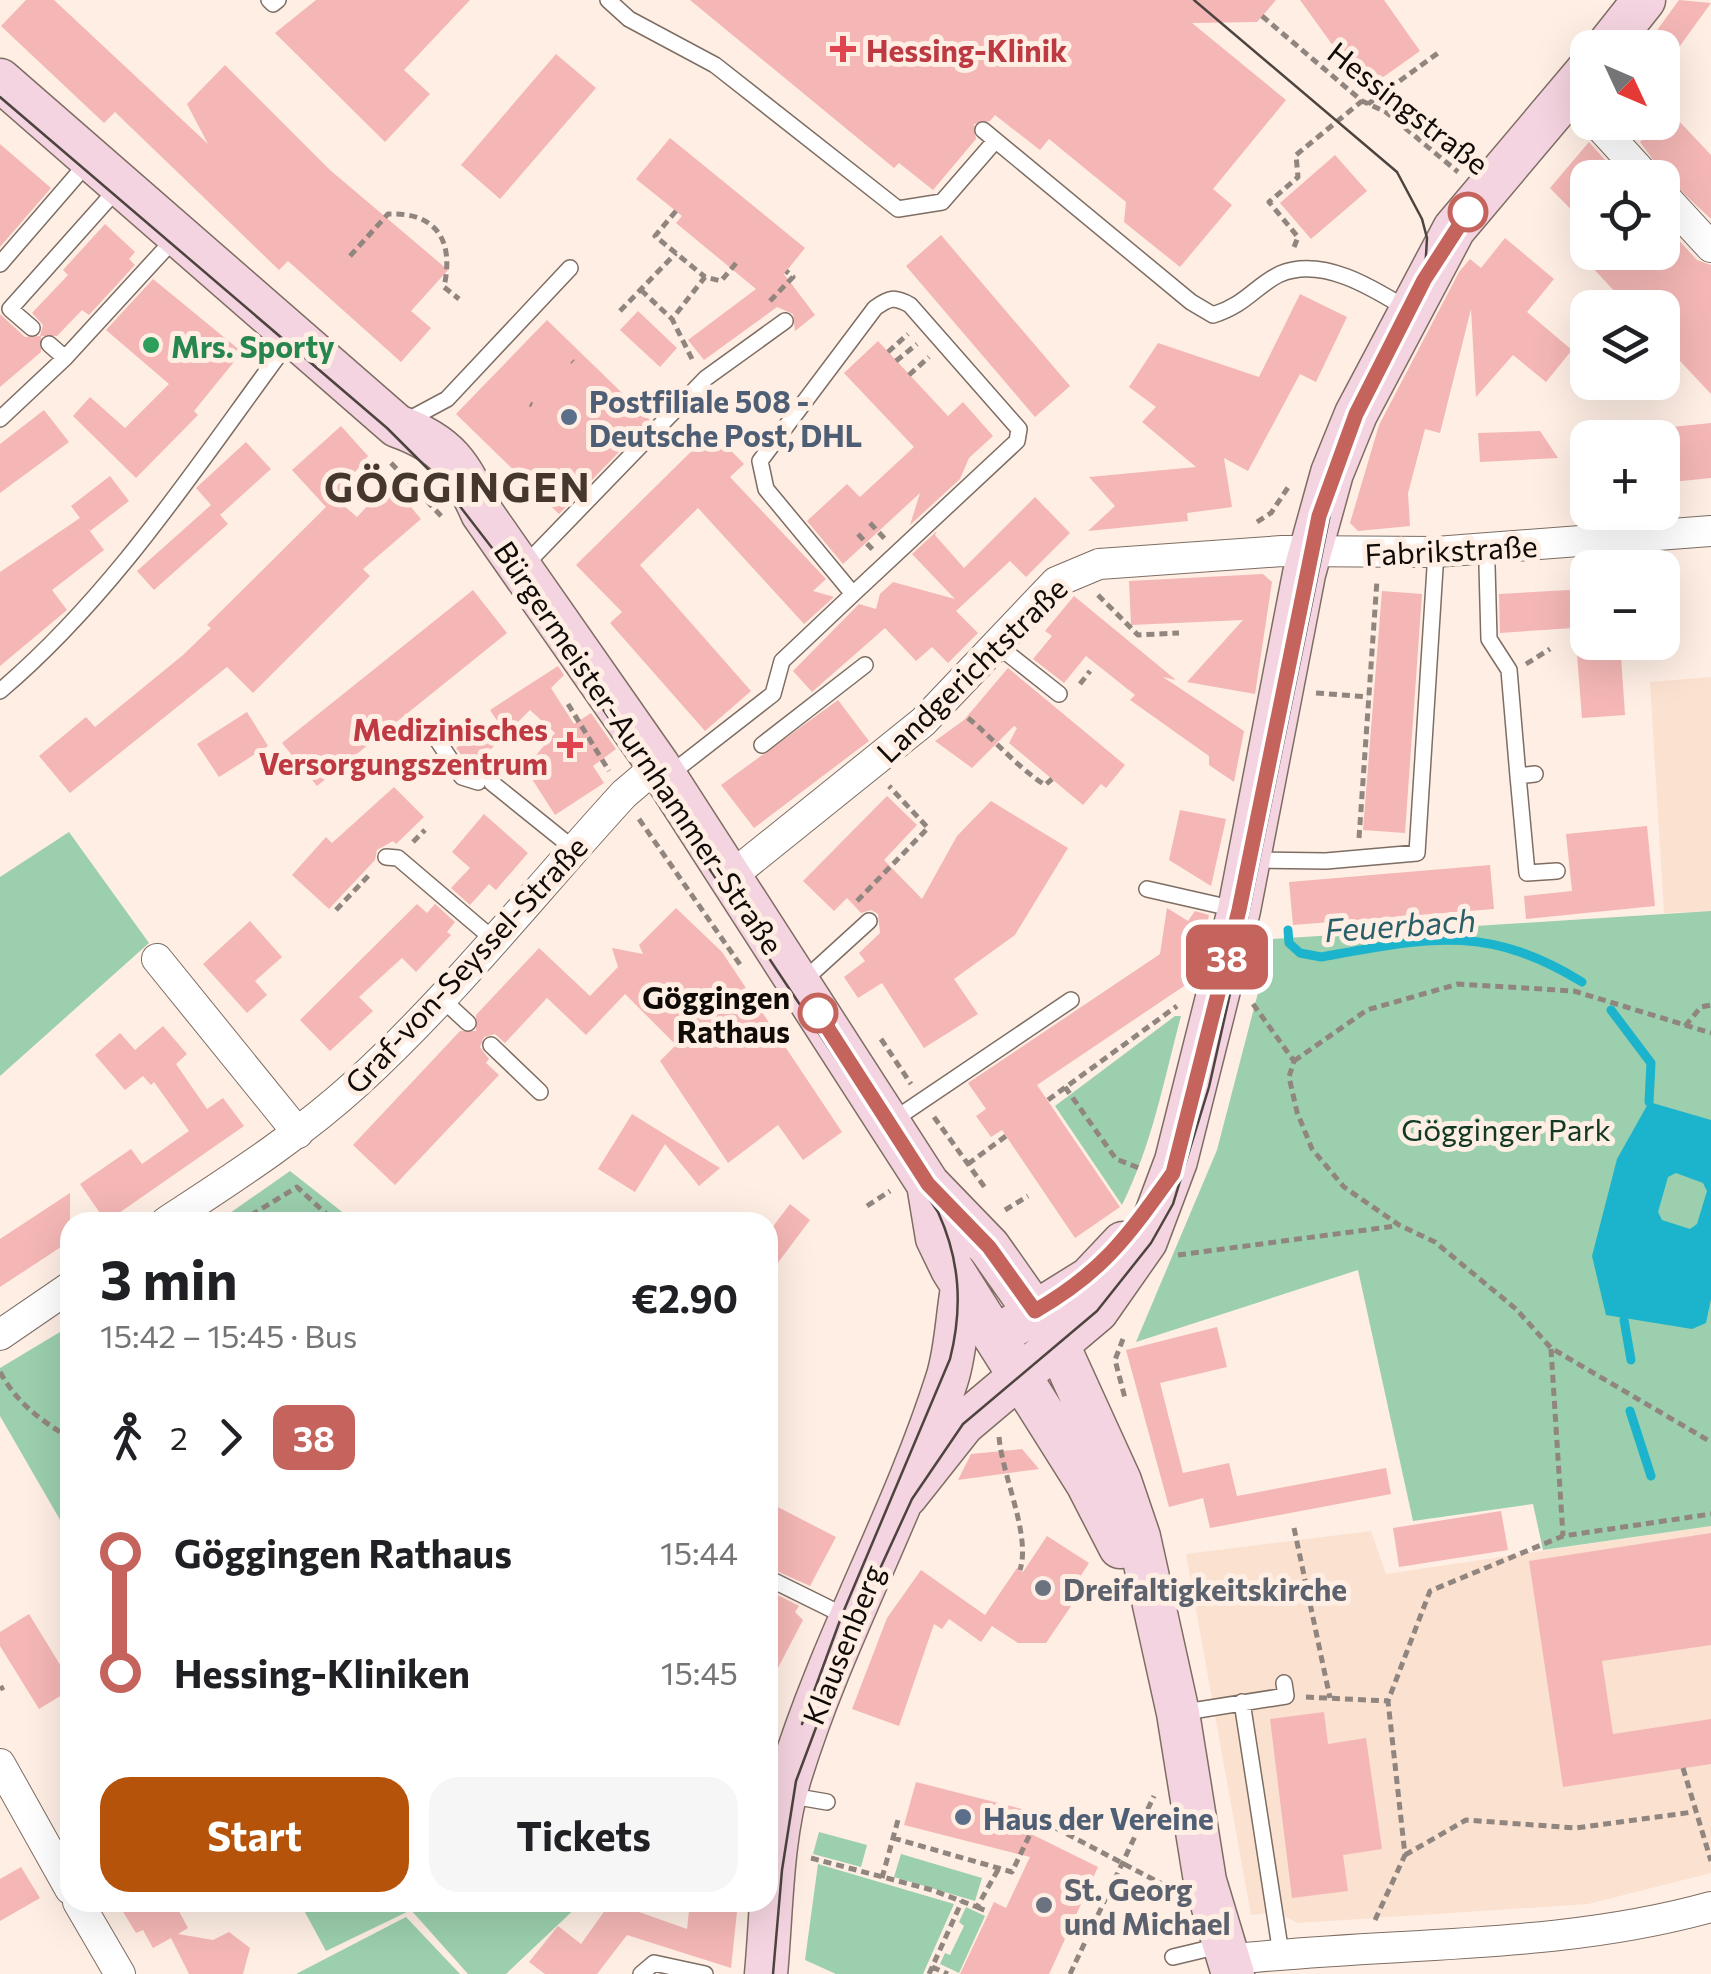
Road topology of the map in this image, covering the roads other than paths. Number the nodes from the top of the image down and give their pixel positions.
1 (270, 0) edge
2 (278, 0) edge
3 (608, 0) edge
4 (1644, 0) edge
5 (1620, 30) edge
6 (4, 91) edge
7 (1570, 114) edge
8 (1617, 140) edge
9 (1633, 160) edge
10 (105, 172) junction
11 (1680, 213) edge
12 (178, 234) junction
13 (1711, 247) edge
14 (0, 264) edge
15 (570, 268) dead end
16 (1408, 310) junction
17 (785, 320) dead end
18 (32, 328) dead end
19 (294, 334) junction
20 (50, 344) dead end
21 (65, 358) junction
22 (0, 419) edge
23 (397, 426) junction
24 (1711, 532) edge
25 (1310, 551) junction
26 (1436, 552) junction
27 (1487, 566) dead end
28 (522, 568) junction
29 (853, 594) junction
30 (997, 645) junction
31 (866, 665) dead end
32 (0, 691) edge
33 (1058, 694) dead end
34 (436, 738) dead end
35 (762, 744) dead end
36 (662, 771) junction
37 (1535, 774) dead end
38 (1518, 776) junction
39 (574, 849) junction
40 (386, 856) road end
41 (1250, 860) junction
42 (1557, 871) dead end
43 (729, 878) junction
44 (1148, 889) dead end
45 (1239, 910) junction
46 (869, 921) dead end
47 (493, 939) junction
48 (157, 959) dead end
49 (799, 984) junction
50 (441, 998) junction
51 (1071, 1000) dead end
52 (468, 1023) dead end
53 (491, 1045) dead end
54 (540, 1092) dead end
55 (906, 1112) junction
56 (298, 1134) junction
57 (909, 1188) junction
58 (181, 1212) edge
59 (962, 1288) junction
60 (60, 1294) edge
61 (1046, 1328) junction
62 (0, 1335) edge
63 (996, 1338) junction
64 (1020, 1374) junction
65 (948, 1377) junction
66 (906, 1496) junction
67 (778, 1583) edge
68 (1152, 1598) junction
69 (850, 1619) junction
70 (1285, 1690) road end
71 (1242, 1702) junction
72 (1178, 1713) junction
73 (0, 1764) edge
74 (798, 1790) edge
75 (60, 1871) edge
76 (778, 1905) edge
77 (1711, 1907) edge
78 (84, 1912) edge
79 (777, 1912) edge
80 (1282, 1954) junction
81 (1173, 1957) dead end
82 (1228, 1960) edge
83 (120, 1974) edge
84 (641, 1974) edge
85 (706, 1974) edge
86 (766, 1974) edge

1 - 2 lane
3 - 16 lane
4 - 5 street
6 - 10 street, Bürgermeister-Aurnhammer-Straße
7 - 16 street
8 - 9 street
10 - 12 street, Bürgermeister-Aurnhammer-Straße
10 - 14 lane
10 - 18 lane
11 - 13 street
12 - 19 street, Bürgermeister-Aurnhammer-Straße
12 - 21 lane
15 - 23 lane
16 - 25 street
17 - 28 lane
19 - 23 street, Bürgermeister-Aurnhammer-Straße
19 - 32 lane
20 - 21 lane
21 - 22 lane
23 - 28 street, Bürgermeister-Aurnhammer-Straße
24 - 26 street, Fabrikstraße
25 - 26 street, Fabrikstraße
25 - 30 street, Landgerichtstraße
25 - 41 street
26 - 41 lane
27 - 38 lane
28 - 36 street, Bürgermeister-Aurnhammer-Straße
29 - 29 lane
29 - 36 lane
30 - 33 lane
30 - 43 street, Landgerichtstraße
31 - 35 lane
34 - 39 lane
36 - 39 street, Graf-von-Seyssel-Straße
36 - 43 street, Bürgermeister-Aurnhammer-Straße
37 - 38 lane
38 - 42 lane
39 - 47 street, Graf-von-Seyssel-Straße
40 - 47 lane
41 - 45 street
43 - 49 street, Bürgermeister-Aurnhammer-Straße
44 - 45 lane
45 - 61 street
46 - 49 lane
47 - 50 street, Graf-von-Seyssel-Straße
48 - 56 street
49 - 55 street, Bürgermeister-Aurnhammer-Straße
50 - 52 lane
50 - 56 street, Graf-von-Seyssel-Straße
51 - 55 lane
53 - 54 lane
55 - 57 street, Bürgermeister-Aurnhammer-Straße
56 - 58 street, Graf-von-Seyssel-Straße
57 - 59 street, Bürgermeister-Aurnhammer-Straße
57 - 61 street, Bürgermeister-Aurnhammer-Straße
59 - 63 street, Bürgermeister-Aurnhammer-Straße
59 - 65 street, Klausenberg
60 - 62 street
61 - 63 street
61 - 64 street, Klausenberg
61 - 68 street, Bürgermeister-Aurnhammer-Straße
63 - 64 street, Bürgermeister-Aurnhammer-Straße
63 - 65 street
64 - 66 street, Klausenberg
64 - 68 street, Bürgermeister-Aurnhammer-Straße
65 - 66 street, Klausenberg
66 - 69 street, Klausenberg
67 - 69 lane
68 - 72 street, Bürgermeister-Aurnhammer-Straße
69 - 74 street, Klausenberg
70 - 71 lane
71 - 72 lane
71 - 80 lane
72 - 82 street, Bürgermeister-Aurnhammer-Straße
73 - 75 street
74 - 76 street, Klausenberg
77 - 80 street
78 - 83 street
79 - 86 street, Klausenberg
80 - 82 street
81 - 82 lane
84 - 85 lane

